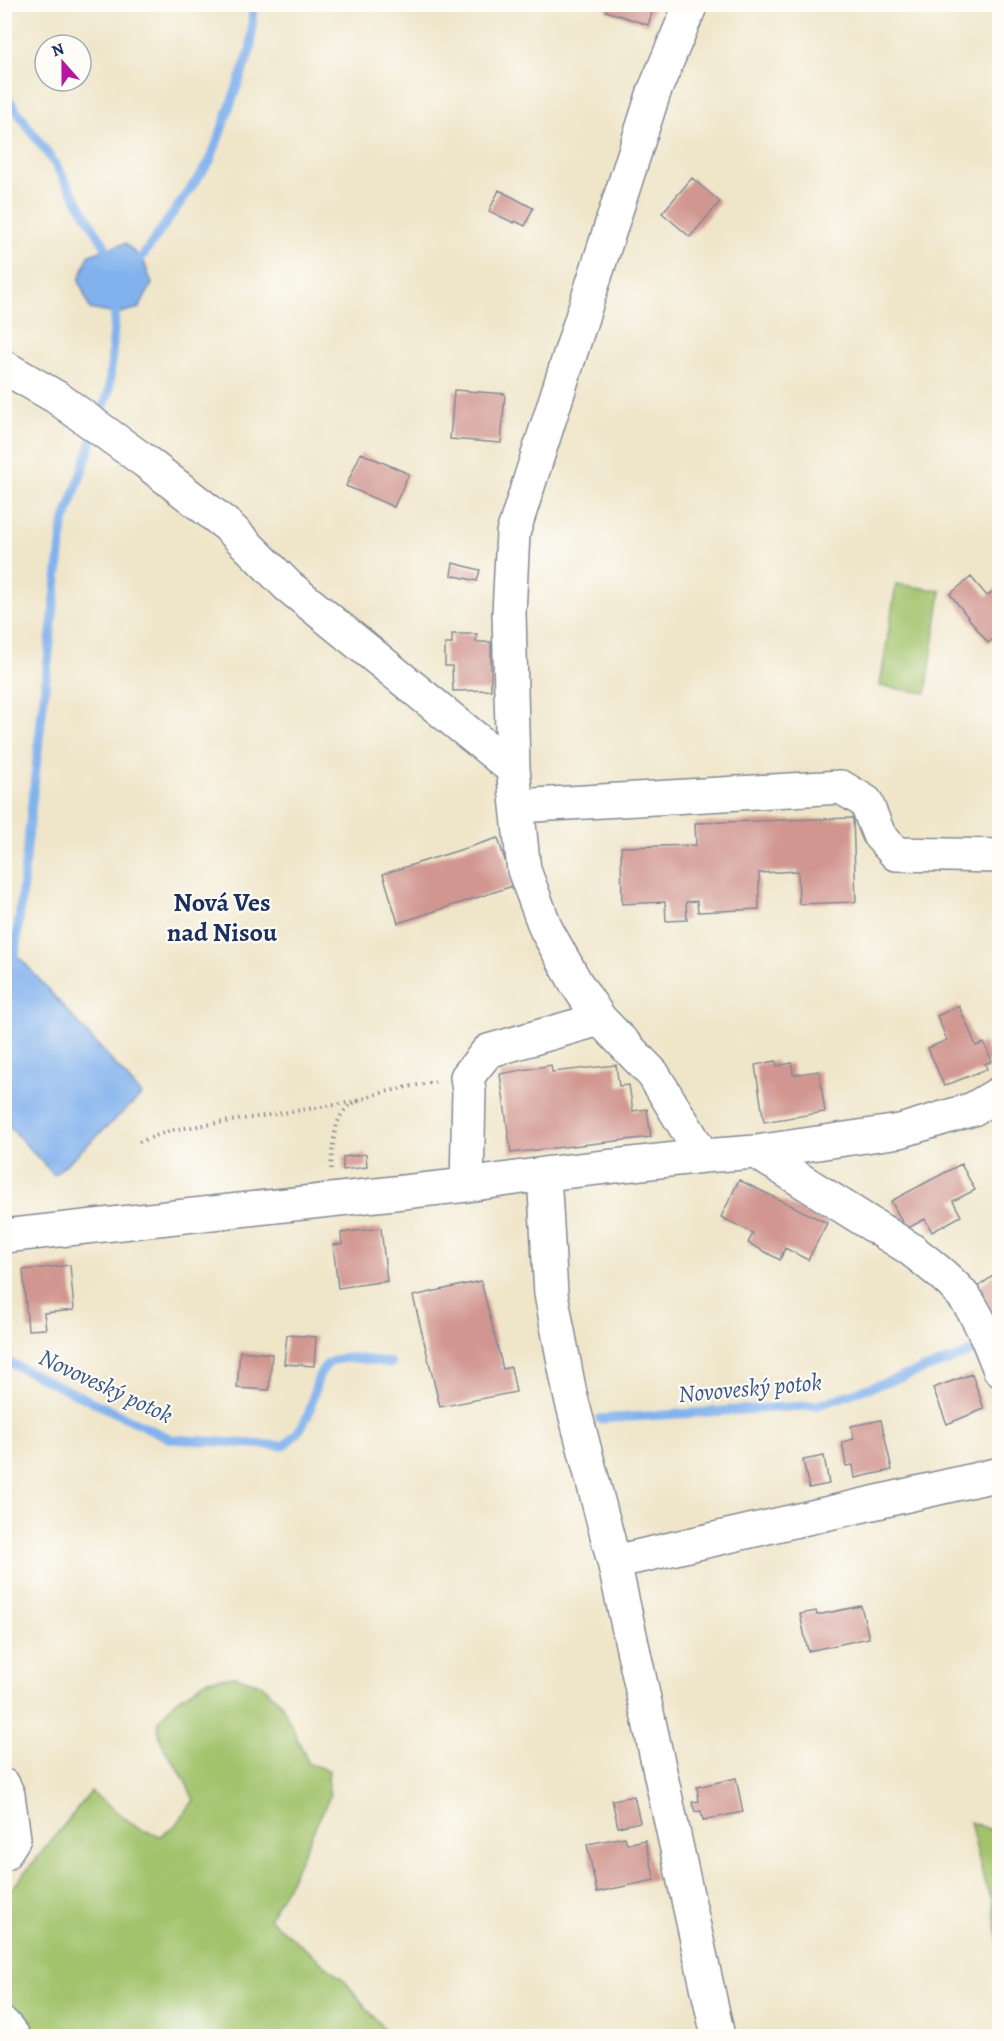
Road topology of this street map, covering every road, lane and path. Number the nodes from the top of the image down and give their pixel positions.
1 (691, 4) edge
2 (4, 367) edge
3 (513, 769) junction
4 (517, 806) junction
5 (999, 856) edge
6 (600, 1019) junction
7 (467, 1077) junction
8 (999, 1093) edge
9 (360, 1101) junction
10 (139, 1142) dead end
11 (756, 1152) junction
12 (703, 1156) junction
13 (544, 1174) junction
14 (467, 1185) junction
15 (329, 1200) junction
16 (4, 1236) edge
17 (992, 1351) edge
18 (999, 1474) edge
19 (614, 1562) junction
20 (4, 1786) edge
21 (4, 1854) edge
22 (4, 2025) edge
23 (13, 2037) edge
24 (718, 2037) edge

1 - 3 street
2 - 3 street
3 - 4 street
4 - 5 street
4 - 6 street
6 - 7 street
6 - 12 street
7 - 9 path
7 - 14 street
8 - 11 street
9 - 10 path
9 - 15 path
11 - 12 street
11 - 17 street
12 - 13 street
13 - 14 street
13 - 19 street
14 - 15 street
15 - 16 street
18 - 19 street
19 - 24 street
20 - 21 street
22 - 23 street

